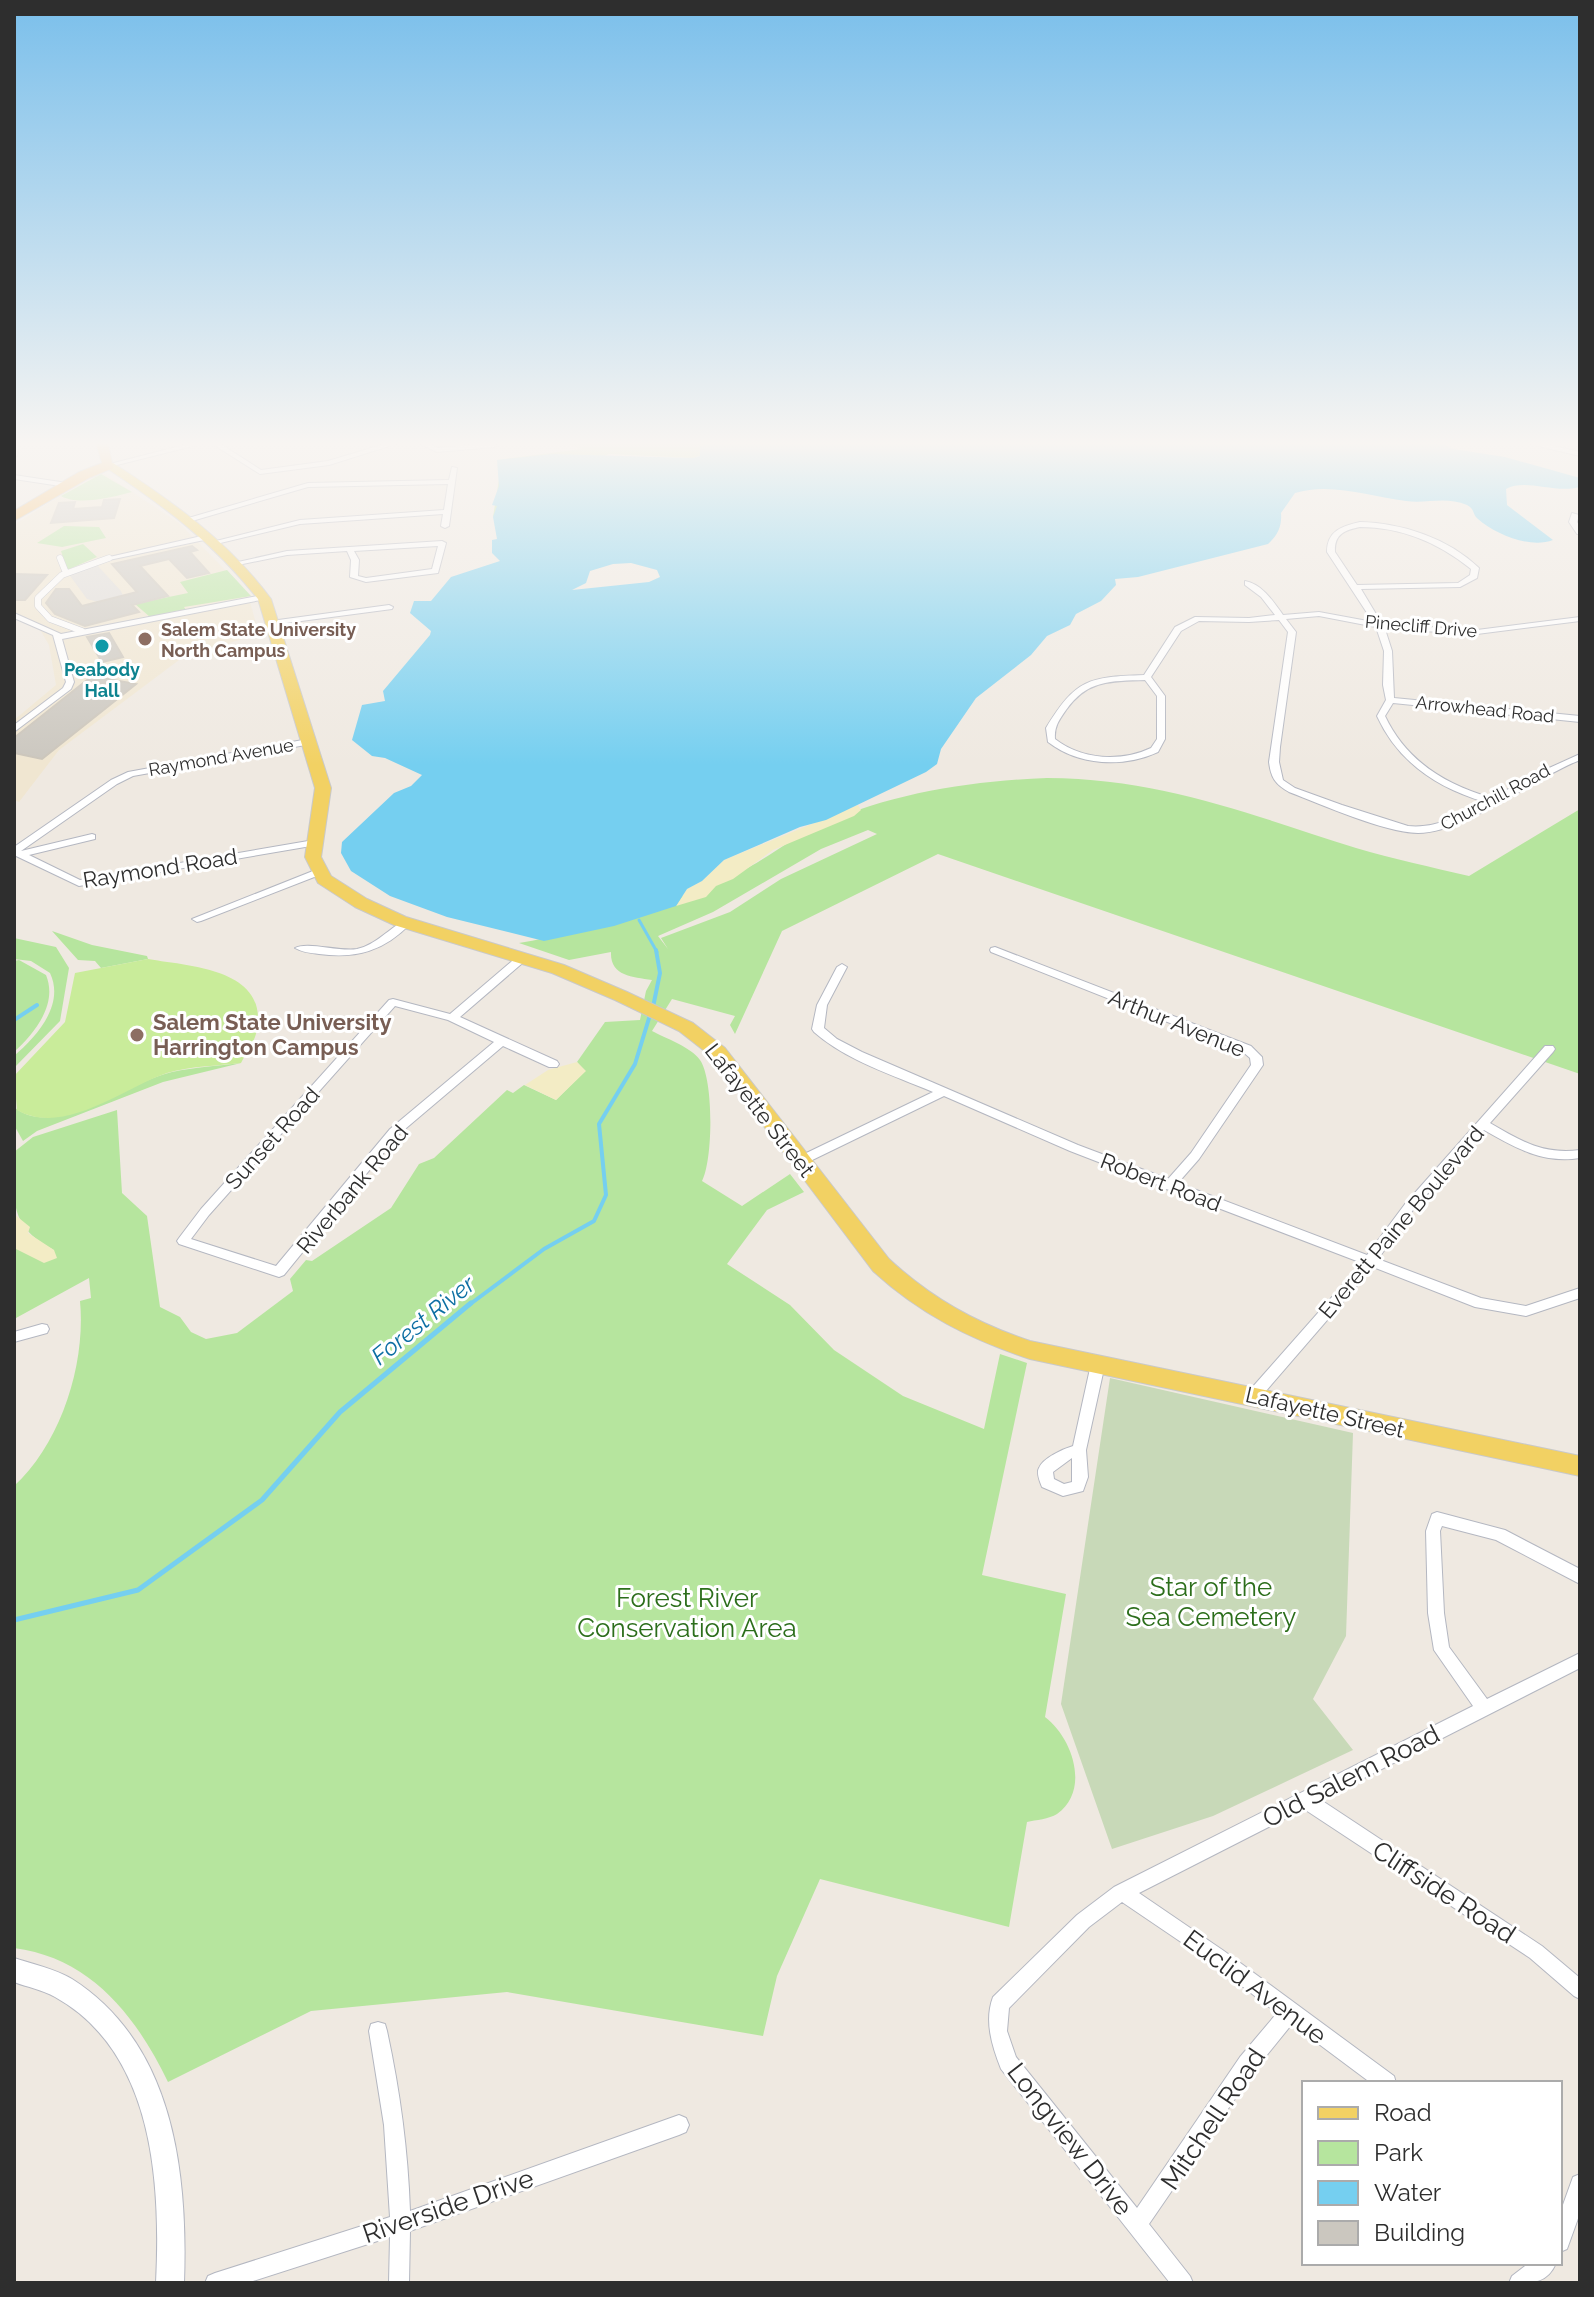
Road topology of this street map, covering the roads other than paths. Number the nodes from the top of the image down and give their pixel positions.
1 (152, 550) edge
2 (219, 550) edge
3 (333, 550) edge
4 (350, 550) edge
5 (440, 550) edge
6 (1331, 550) edge
7 (1445, 550) edge
8 (60, 558) dead end
9 (109, 558) joint
10 (233, 564) junction
11 (66, 573) junction
12 (1248, 583) dead end
13 (1354, 587) junction
14 (263, 597) junction
15 (389, 607) dead end
16 (14, 615) edge
17 (1280, 617) junction
18 (1580, 619) edge
19 (271, 623) junction
20 (1378, 625) junction
21 (82, 631) dead end
22 (58, 637) junction
23 (1147, 677) junction
24 (1390, 700) junction
25 (1580, 719) edge
26 (14, 729) edge
27 (308, 742) junction
28 (1580, 757) edge
29 (1490, 801) junction
30 (92, 837) dead end
31 (314, 843) junction
32 (16, 852) edge
33 (318, 872) junction
34 (197, 919) dead end
35 (406, 923) junction
36 (300, 948) dead end
37 (995, 950) dead end
38 (522, 958) junction
39 (842, 967) dead end
40 (452, 1018) junction
41 (502, 1041) junction
42 (1549, 1049) dead end
43 (553, 1064) dead end
44 (943, 1092) junction
45 (1483, 1124) junction
46 (1580, 1154) edge
47 (800, 1161) junction
48 (1169, 1186) junction
49 (183, 1241) joint
50 (1369, 1261) junction
51 (1580, 1293) edge
52 (42, 1329) dead end
53 (14, 1337) edge
54 (1098, 1364) junction
55 (1254, 1395) junction
56 (1079, 1450) dead end
57 (1577, 1468) edge
58 (1580, 1577) edge
59 (1580, 1660) edge
60 (1485, 1709) junction
61 (1304, 1799) junction
62 (1123, 1892) junction
63 (14, 1970) edge
64 (1580, 1990) edge
65 (1289, 2013) junction
66 (378, 2031) dead end
67 (1384, 2081) edge
68 (679, 2125) dead end
69 (1580, 2184) edge
70 (1566, 2206) edge
71 (401, 2224) junction
72 (1137, 2225) junction
73 (1562, 2230) edge
74 (1543, 2265) edge
75 (170, 2283) edge
76 (215, 2283) edge
77 (399, 2283) edge
78 (1183, 2283) edge
79 (1519, 2283) edge

1 - 9 street
2 - 10 main road
3 - 10 street
4 - 5 street
6 - 13 street
7 - 13 street
8 - 11 street
9 - 11 street
10 - 14 main road
11 - 21 street
12 - 17 street
13 - 20 street
14 - 19 main road
14 - 22 street
15 - 19 street
16 - 22 street
17 - 20 street, Pinecliff Drive
17 - 23 street, Pinecliff Drive
17 - 29 street, Churchill Road
18 - 20 street, Pinecliff Drive
19 - 27 main road
20 - 24 street
22 - 26 street
23 - 23 street
24 - 25 street, Arrowhead Road
24 - 29 street
27 - 31 main road
27 - 32 street, Raymond Avenue
28 - 29 street, Churchill Road
30 - 32 street
31 - 32 street, Raymond Road
31 - 33 main road
33 - 34 street
33 - 35 main road, Lafayette Street
35 - 36 street
35 - 38 main road, Lafayette Street
37 - 48 street, Arthur Avenue
38 - 40 street
38 - 47 main road, Lafayette Street
39 - 44 street, Robert Road
40 - 41 street
40 - 49 street, Sunset Road
41 - 43 street
41 - 49 street, Riverbank Road
42 - 45 street, Everett Paine Boulevard
44 - 47 street
44 - 48 street, Robert Road
45 - 46 street
45 - 50 street, Everett Paine Boulevard
47 - 54 main road, Lafayette Street
48 - 50 street, Robert Road
50 - 51 street, Robert Road
50 - 55 street, Everett Paine Boulevard
52 - 53 street
54 - 55 main road, Lafayette Street
54 - 56 street
55 - 57 main road, Lafayette Street
58 - 60 street
59 - 60 street, Old Salem Road
60 - 61 street, Old Salem Road
61 - 62 street, Old Salem Road
61 - 64 street, Cliffside Road
62 - 65 street, Euclid Avenue
62 - 72 street, Longview Drive
63 - 75 street
65 - 67 street, Euclid Avenue
65 - 72 street, Mitchell Road
66 - 71 street
68 - 71 street, Riverside Drive
69 - 70 street
70 - 73 street
71 - 76 street, Riverside Drive
71 - 77 street
72 - 78 street, Longview Drive
74 - 79 street

